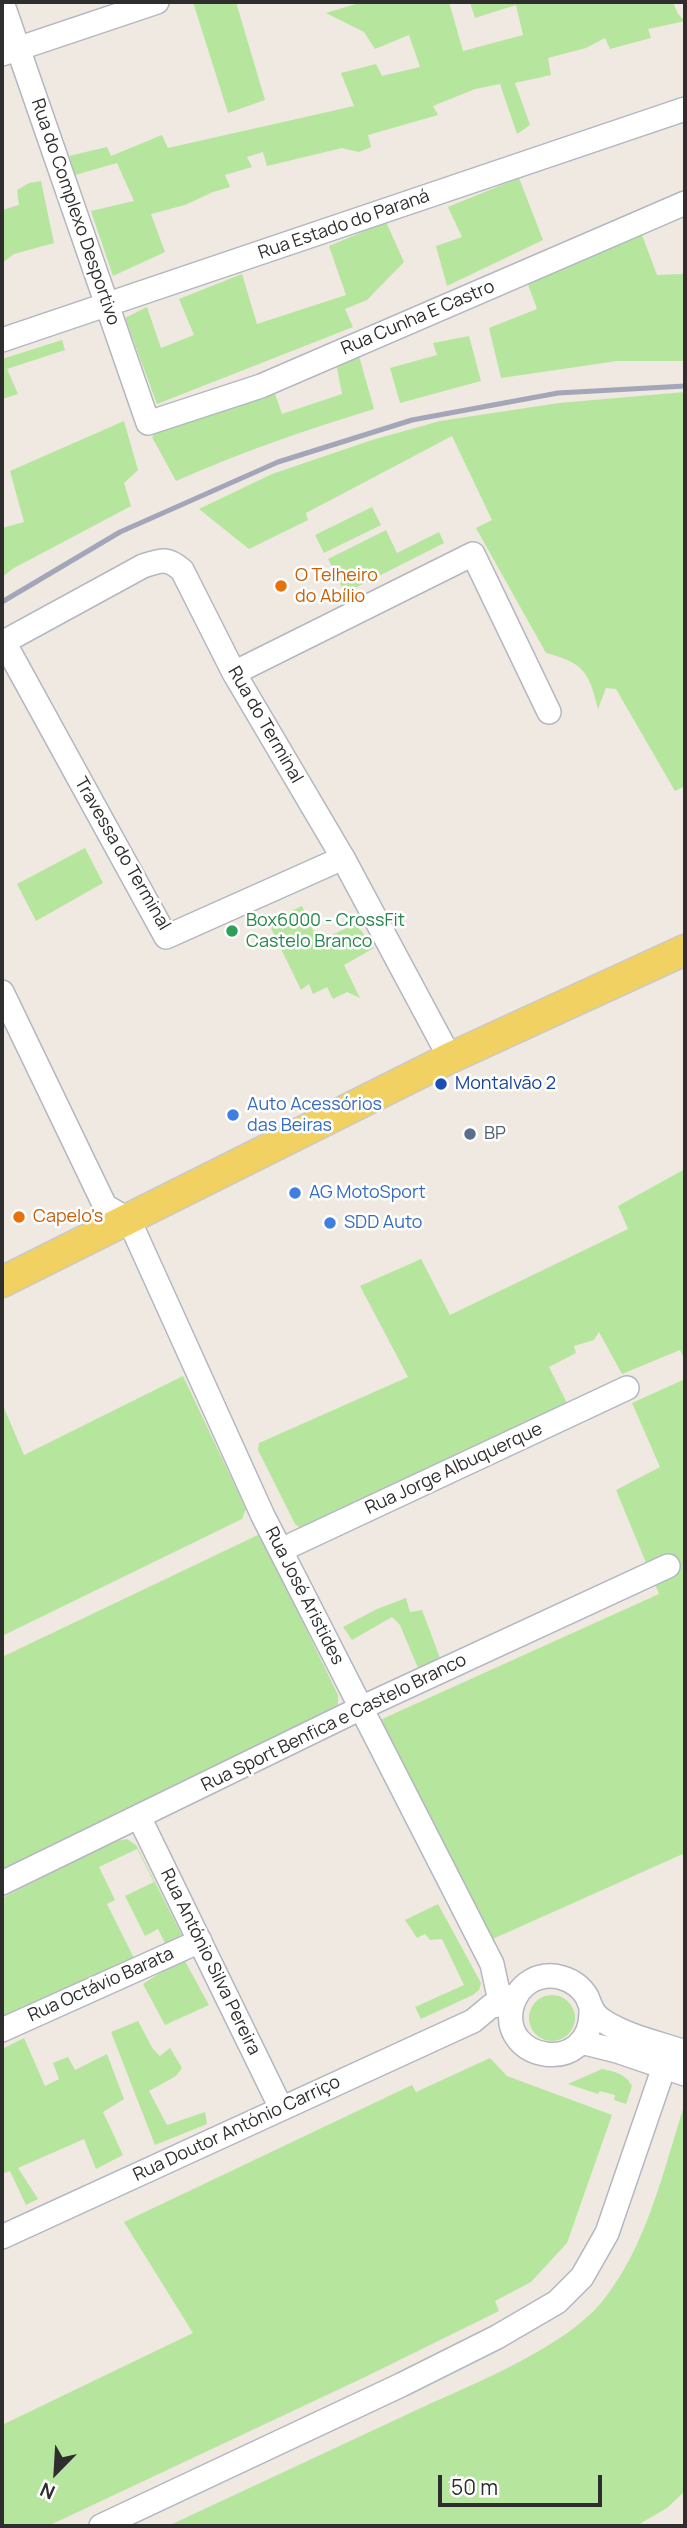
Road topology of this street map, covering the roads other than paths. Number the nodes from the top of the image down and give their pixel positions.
1 (2, 2) edge
2 (157, 2) edge
3 (11, 51) edge
4 (685, 108) edge
5 (685, 203) edge
6 (107, 305) junction
7 (2, 340) edge
8 (148, 423) joint
9 (3, 643) edge
10 (234, 673) junction
11 (549, 712) dead end
12 (343, 859) junction
13 (685, 950) edge
14 (2, 992) edge
15 (450, 1058) junction
16 (129, 1220) junction
17 (2, 1282) edge
18 (627, 1388) dead end
19 (281, 1550) junction
20 (668, 1566) dead end
21 (361, 1708) junction
22 (139, 1817) junction
23 (2, 1883) edge
24 (200, 1941) junction
25 (518, 1996) junction
26 (591, 2011) junction
27 (472, 2021) junction
28 (2, 2030) edge
29 (514, 2031) junction
30 (581, 2042) junction
31 (685, 2053) edge
32 (675, 2071) edge
33 (281, 2108) junction
34 (2, 2237) edge
35 (101, 2526) edge

1 - 3 street, Rua do Complexo Desportivo
2 - 3 street
3 - 6 street, Rua do Complexo Desportivo
4 - 6 street, Rua Estado do Paraná
5 - 8 street, Rua Cunha E Castro
6 - 7 street, Rua Estado do Paraná
6 - 8 street, Rua do Complexo Desportivo
9 - 10 street, Rua do Terminal
9 - 12 street, Travessa do Terminal
10 - 11 street
10 - 12 street, Rua do Terminal
12 - 15 street, Rua do Terminal
13 - 15 main road
14 - 16 street
15 - 16 main road
16 - 17 main road
16 - 19 street, Rua José Aristides
18 - 19 street, Rua Jorge Albuquerque
19 - 21 street, Rua José Aristides
20 - 21 street, Rua Sport Benfica e Castelo Branco
21 - 22 street, Rua Sport Benfica e Castelo Branco
21 - 25 street, Rua José Aristides
22 - 23 street, Rua Sport Benfica e Castelo Branco
22 - 24 street, Rua António Silva Pereira
24 - 28 street, Rua Octávio Barata
24 - 33 street, Rua António Silva Pereira
25 - 26 street
25 - 27 street, Rua Doutor António Carriço
25 - 29 street
26 - 30 street
26 - 31 street
27 - 29 street
27 - 33 street, Rua Doutor António Carriço
29 - 30 street
30 - 32 street
32 - 35 street
33 - 34 street, Rua Doutor António Carriço

